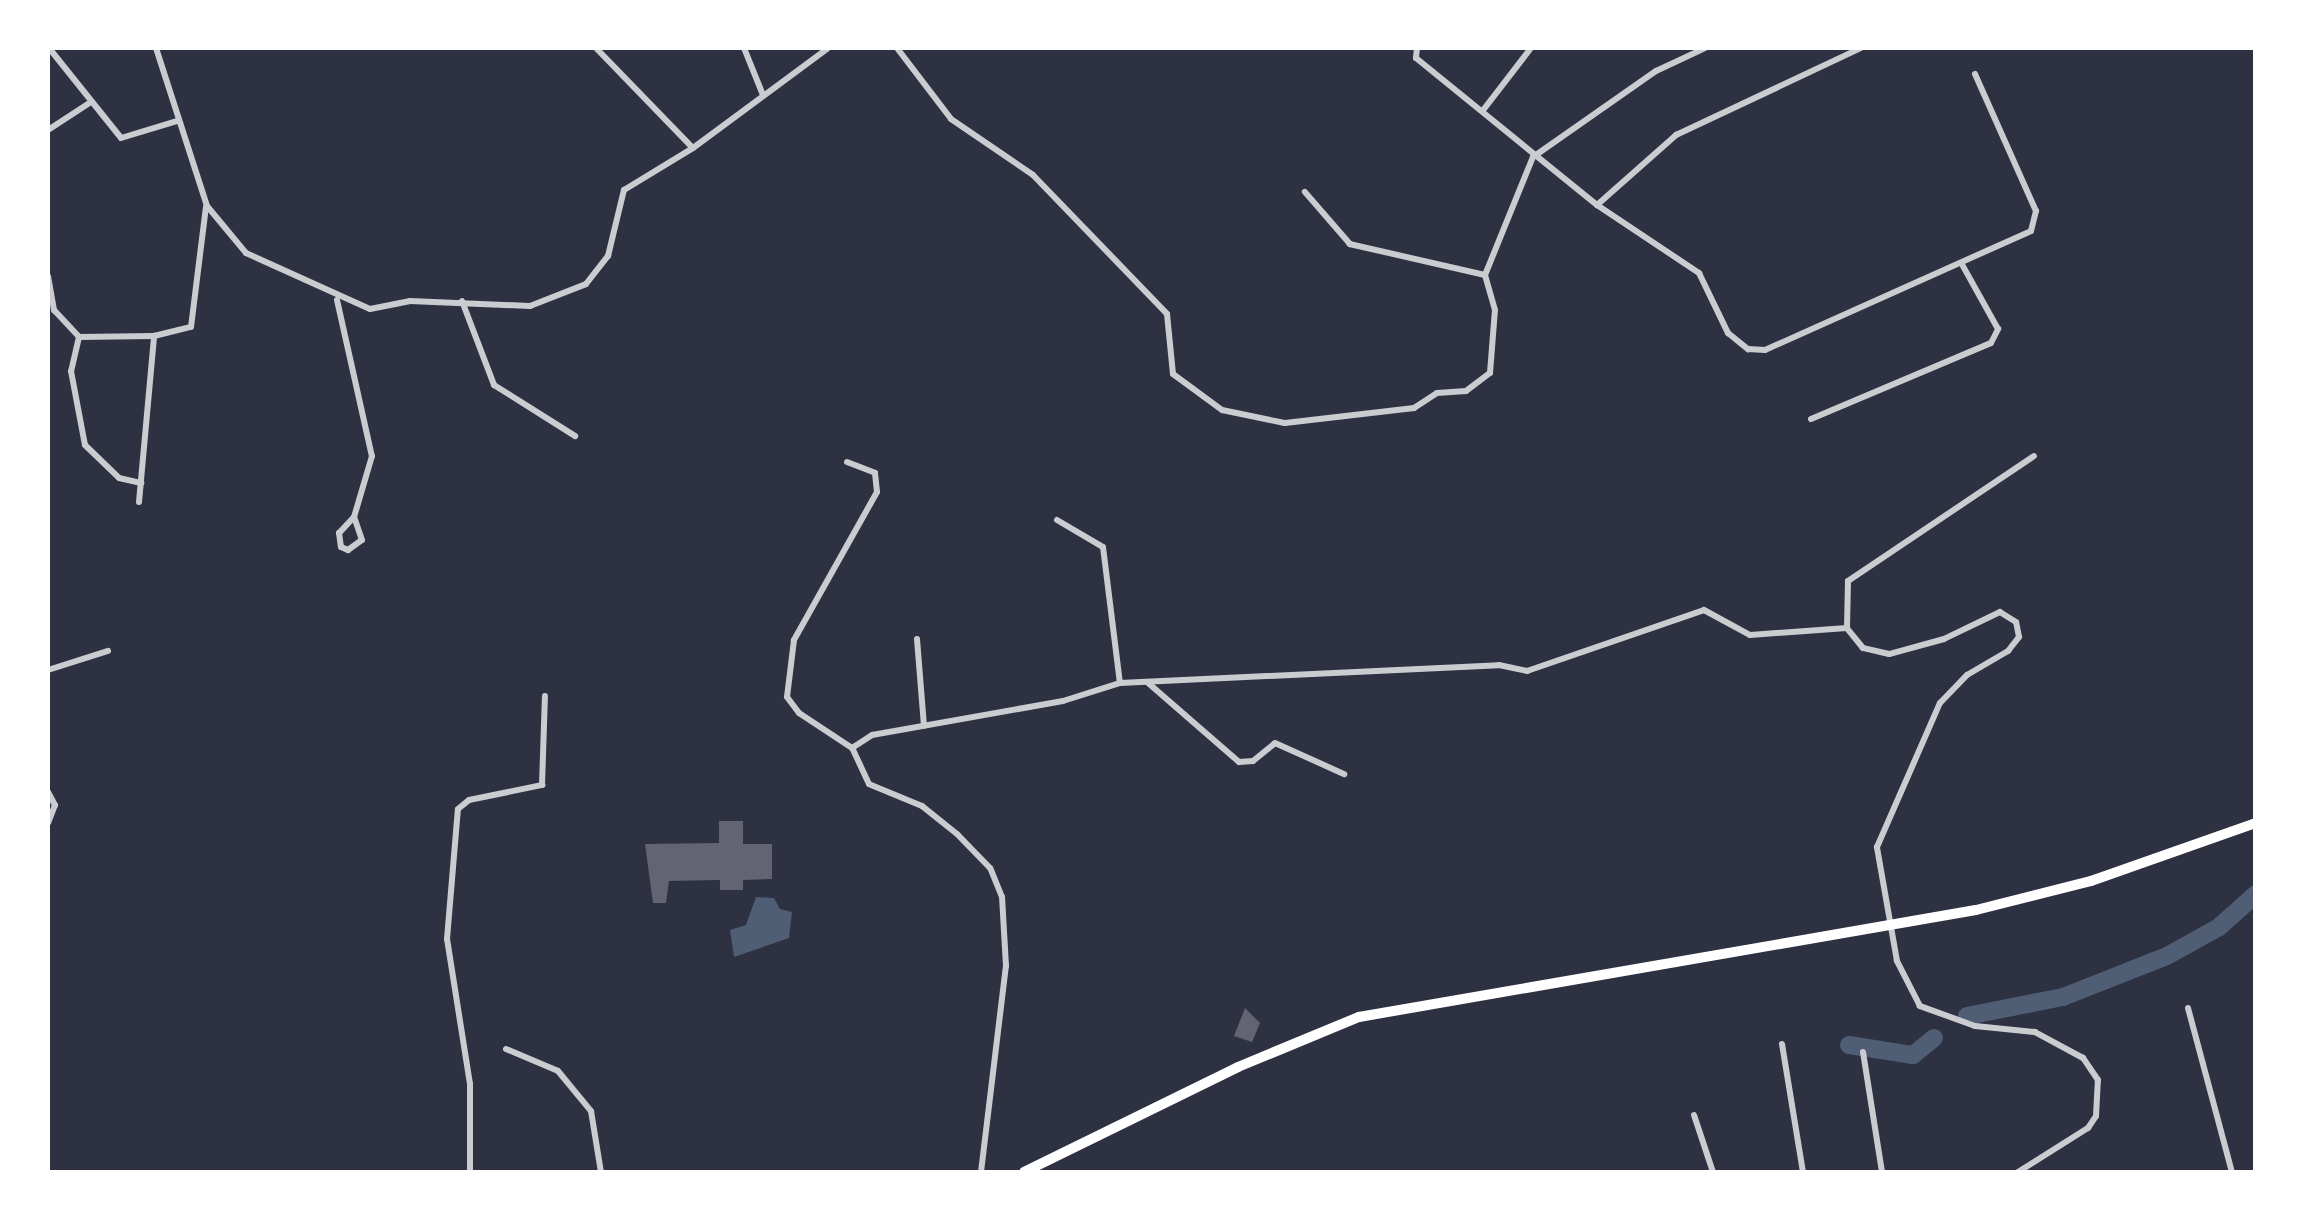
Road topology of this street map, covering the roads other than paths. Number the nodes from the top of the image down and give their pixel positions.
1 (49, 48) edge
2 (156, 48) edge
3 (596, 48) edge
4 (744, 48) edge
5 (828, 48) edge
6 (896, 48) edge
7 (1532, 48) edge
8 (1705, 48) edge
9 (1861, 48) edge
10 (1416, 50) edge
11 (1975, 74) dead end
12 (763, 95) junction
13 (88, 104) junction
14 (1484, 109) junction
15 (177, 121) junction
16 (48, 130) edge
17 (692, 148) junction
18 (1538, 154) junction
19 (1305, 192) dead end
20 (1597, 205) junction
21 (206, 206) junction
22 (1962, 266) junction
23 (1485, 275) junction
24 (48, 276) edge
25 (337, 299) junction
26 (462, 301) junction
27 (154, 336) junction
28 (79, 337) junction
29 (1810, 418) dead end
30 (575, 436) dead end
31 (2034, 456) dead end
32 (848, 462) dead end
33 (140, 483) junction
34 (139, 502) dead end
35 (354, 517) junction
36 (1057, 520) dead end
37 (1847, 628) junction
38 (917, 638) dead end
39 (108, 651) dead end
40 (48, 670) edge
41 (1146, 682) junction
42 (1120, 683) junction
43 (545, 696) dead end
44 (924, 726) junction
45 (852, 748) junction
46 (1344, 774) dead end
47 (48, 792) edge
48 (48, 823) edge
49 (2256, 824) edge
50 (1890, 925) junction
51 (2188, 1008) dead end
52 (1782, 1044) dead end
53 (506, 1049) dead end
54 (1863, 1052) dead end
55 (1694, 1115) dead end
56 (470, 1172) edge
57 (601, 1172) edge
58 (981, 1172) edge
59 (1024, 1172) edge
60 (1713, 1172) edge
61 (1803, 1172) edge
62 (1882, 1172) edge
63 (2018, 1172) edge
64 (2232, 1172) edge

1 - 13 street
2 - 15 street
3 - 17 street
4 - 12 street
5 - 12 street
6 - 23 street
7 - 14 street
8 - 18 street
9 - 20 street
10 - 14 street
11 - 22 street
12 - 17 street
13 - 15 street
13 - 16 street
14 - 18 street
15 - 21 street
17 - 26 street
18 - 20 street
18 - 23 street
19 - 23 street
20 - 22 street
21 - 25 street
21 - 27 street
22 - 29 street
24 - 28 street
25 - 26 street
25 - 35 street
26 - 30 street
27 - 28 street
27 - 33 street
28 - 33 street
31 - 37 street
32 - 45 street
33 - 34 street
35 - 35 street
36 - 42 street
37 - 41 street
37 - 50 street
38 - 44 street
39 - 40 street
41 - 42 street
41 - 46 street
42 - 44 street
43 - 56 street
44 - 45 street
45 - 58 street
47 - 48 street
49 - 50 main road
50 - 59 main road
50 - 63 street
51 - 64 street
52 - 61 street
53 - 57 street
54 - 62 street
55 - 60 street

